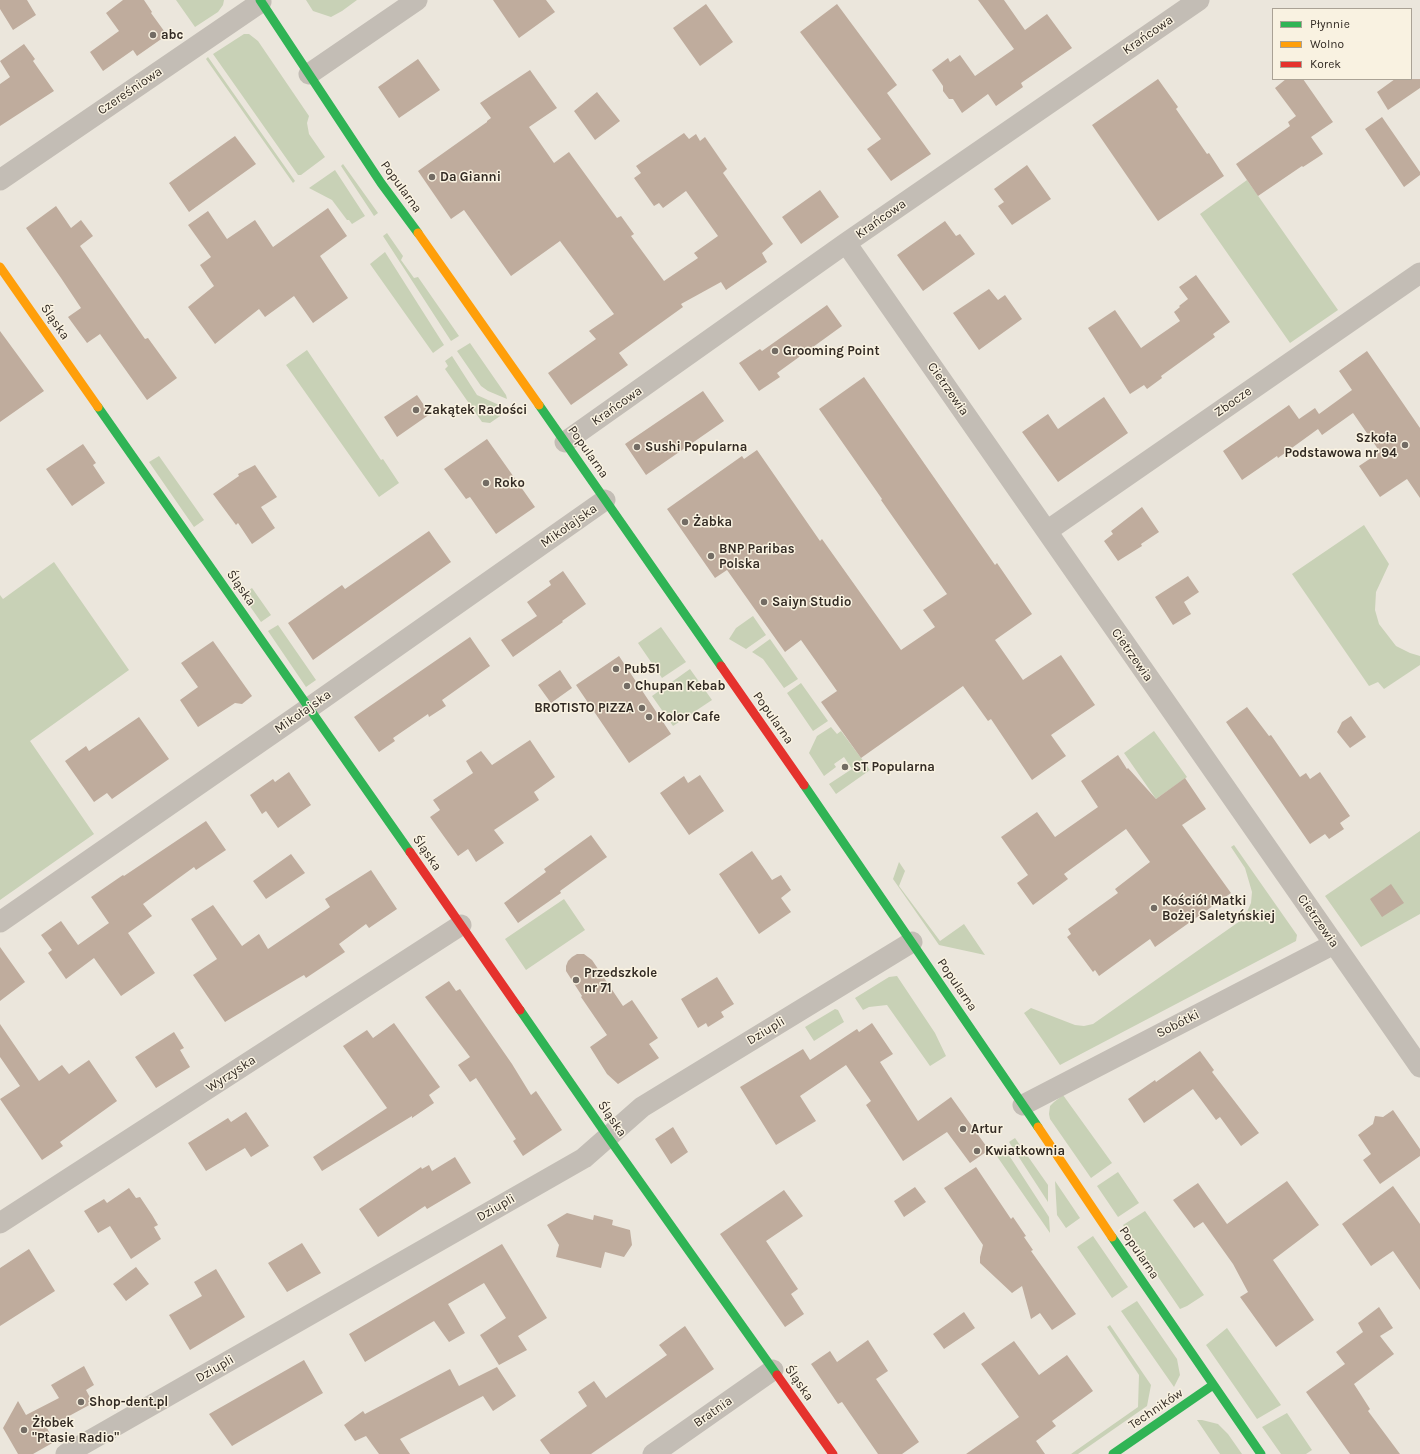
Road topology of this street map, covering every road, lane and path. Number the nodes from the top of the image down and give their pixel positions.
1 (417, 0) edge
2 (1199, 0) edge
3 (260, 1) edge
4 (309, 74) junction
5 (0, 180) edge
6 (846, 243) junction
7 (0, 267) edge
8 (1420, 273) edge
9 (565, 442) junction
10 (605, 500) junction
11 (1047, 532) junction
12 (309, 708) junction
13 (0, 922) edge
14 (461, 925) junction
15 (912, 942) junction
16 (1334, 944) junction
17 (1420, 1067) edge
18 (1023, 1105) junction
19 (608, 1137) junction
20 (0, 1223) edge
21 (773, 1370) junction
22 (1214, 1385) junction
23 (66, 1454) edge
24 (653, 1454) edge
25 (833, 1454) edge
26 (1113, 1454) edge
27 (1261, 1454) edge

1 - 4 street
2 - 6 street, Krańcowa
3 - 4 street, Popularna
3 - 5 street, Czereśniowa
4 - 9 street, Popularna
6 - 9 street, Krańcowa
6 - 11 street, Cietrzewia
7 - 12 street, Śląska
8 - 11 street, Zbocze
9 - 10 street, Popularna
10 - 12 street, Mikołajska
10 - 15 street, Popularna
11 - 16 street, Cietrzewia
12 - 13 street, Mikołajska
12 - 14 street, Śląska
14 - 19 street, Śląska
14 - 20 street, Wyrzyska
15 - 18 street, Popularna
15 - 19 street, Dziupli
16 - 17 street, Cietrzewia
16 - 18 street, Sobótki
18 - 22 street, Popularna
19 - 21 street, Śląska
19 - 23 street, Dziupli
21 - 24 street, Bratnia
21 - 25 street, Śląska
22 - 26 street, Techników
22 - 27 street, Popularna

